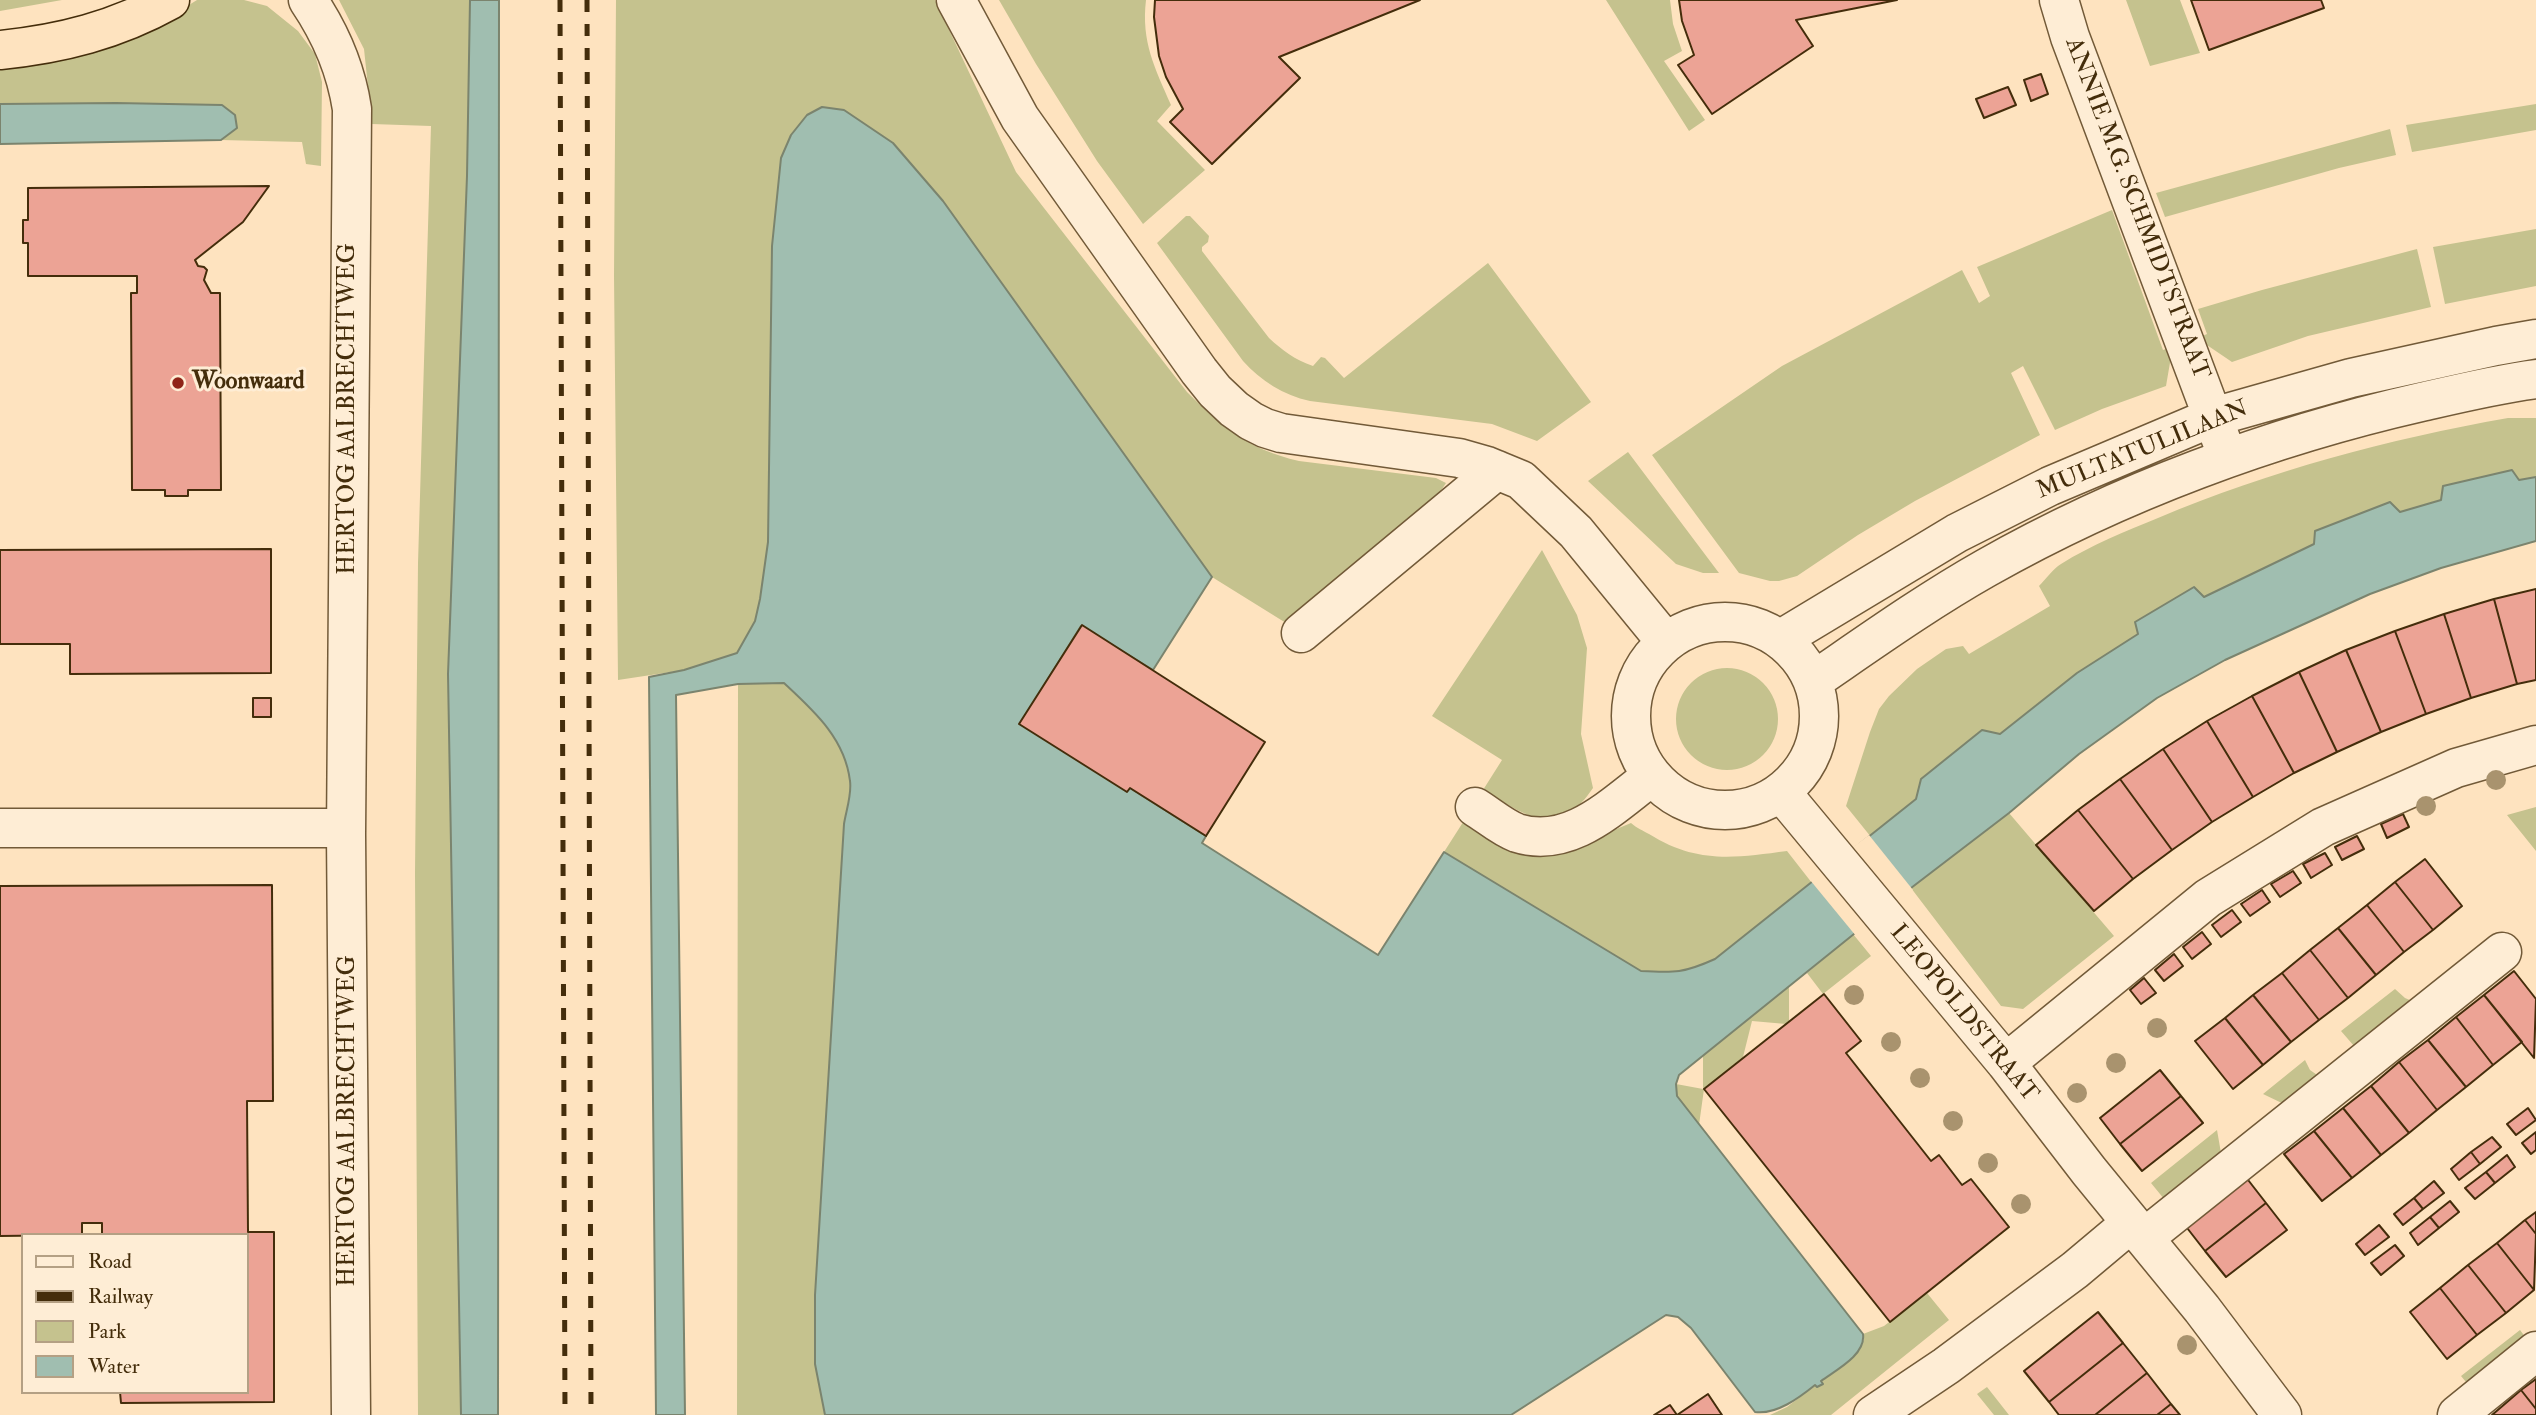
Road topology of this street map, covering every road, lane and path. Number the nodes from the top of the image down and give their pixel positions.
1 (110, 0) edge
2 (170, 0) edge
3 (309, 0) edge
4 (956, 0) edge
5 (2059, 0) edge
6 (0, 24) edge
7 (0, 50) edge
8 (2536, 339) edge
9 (2536, 379) edge
10 (2213, 417) junction
11 (2228, 458) junction
12 (1497, 470) junction
13 (1301, 633) dead end
14 (1781, 639) junction
15 (1666, 642) junction
16 (1813, 681) junction
17 (2536, 745) edge
18 (1652, 776) junction
19 (1781, 792) junction
20 (1475, 807) dead end
21 (0, 828) edge
22 (346, 828) junction
23 (2502, 952) dead end
24 (2006, 1063) junction
25 (2137, 1231) junction
26 (2536, 1351) edge
27 (351, 1415) edge
28 (1873, 1415) edge
29 (2282, 1415) edge
30 (2457, 1415) edge

1 - 6 highway
2 - 7 highway
3 - 22 street, HERTOG AALBRECHTWEG
4 - 12 street
5 - 10 street, ANNIE M.G. SCHMIDTSTRAAT
8 - 10 street, MULTATULILAAN
9 - 11 street, MULTATULILAAN
10 - 11 street, ANNIE M.G. SCHMIDTSTRAAT
10 - 14 street, MULTATULILAAN
11 - 16 street, MULTATULILAAN
12 - 13 street
12 - 15 street
14 - 15 street
14 - 16 street
15 - 18 street
16 - 19 street
17 - 24 street
18 - 19 street
18 - 20 street
19 - 24 street, LEOPOLDSTRAAT
21 - 22 street
22 - 27 street, HERTOG AALBRECHTWEG
23 - 25 street
24 - 25 street, LEOPOLDSTRAAT
25 - 28 street
25 - 29 street, LEOPOLDSTRAAT
26 - 30 street

